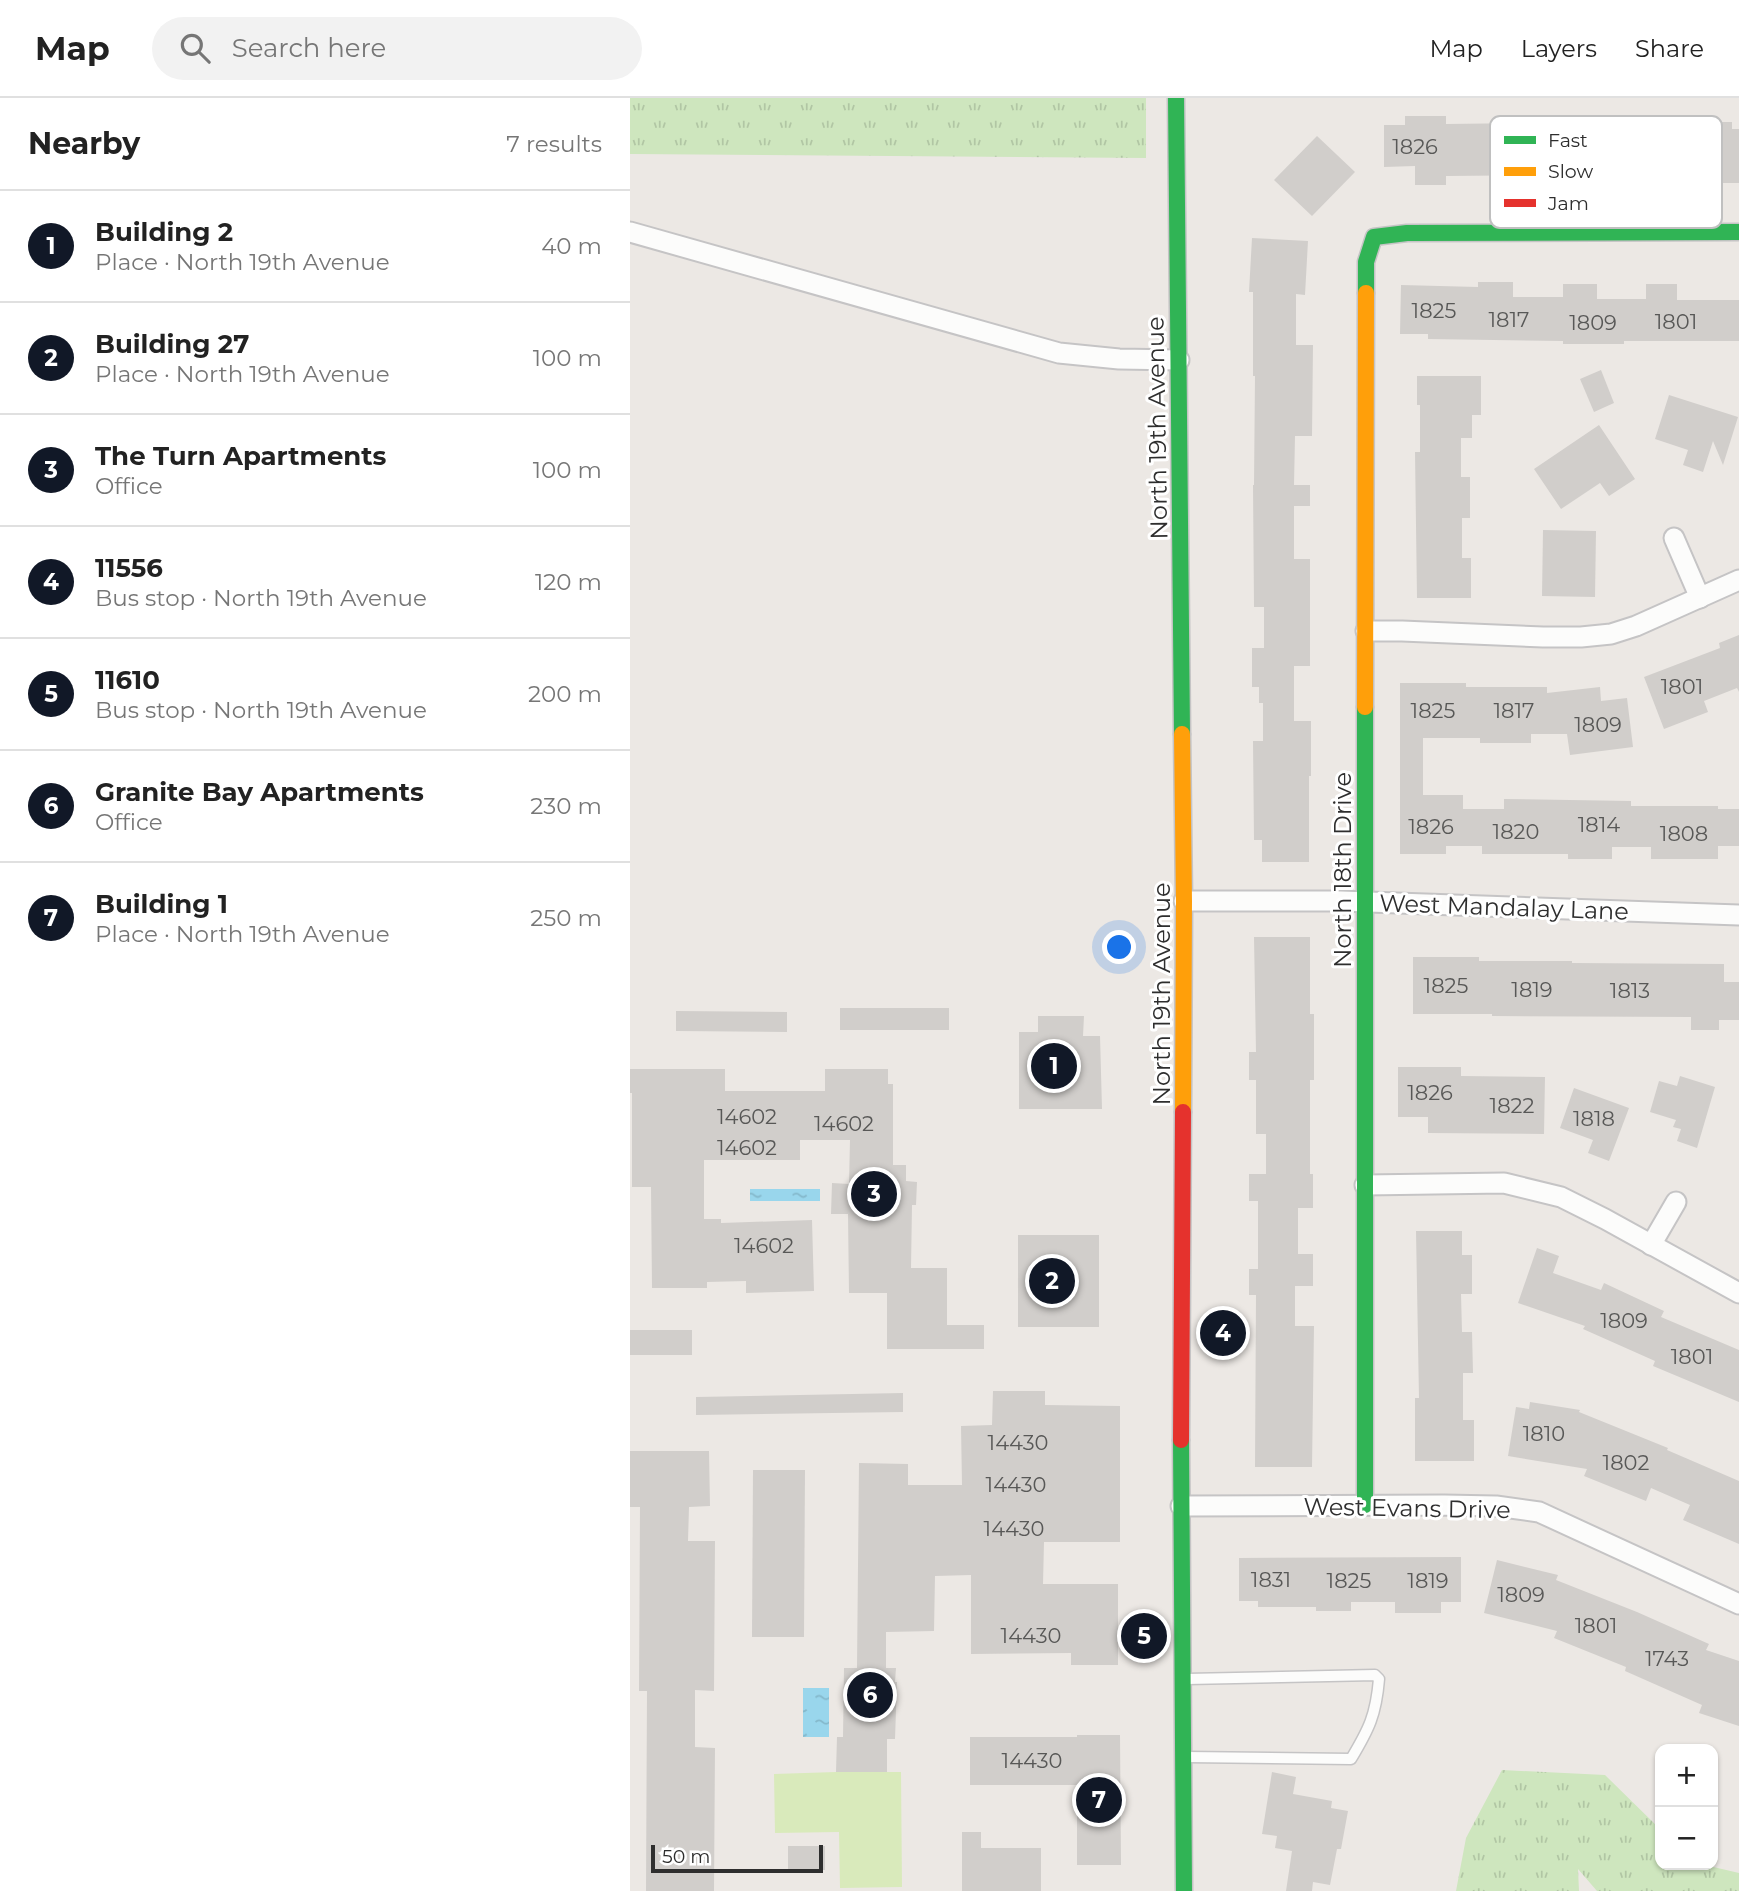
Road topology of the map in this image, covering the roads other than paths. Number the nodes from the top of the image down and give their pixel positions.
1 (1176, 98) edge
2 (630, 232) edge
3 (1739, 232) edge
4 (1179, 360) junction
5 (1674, 538) dead end
6 (1739, 580) edge
7 (1700, 598) junction
8 (1366, 631) junction
9 (1184, 901) junction
10 (1364, 903) junction
11 (1739, 915) edge
12 (1365, 1185) junction
13 (1676, 1202) dead end
14 (1651, 1245) junction
15 (1739, 1293) edge
16 (1365, 1505) junction
17 (1181, 1506) junction
18 (1739, 1604) edge
19 (1182, 1679) junction
20 (1183, 1756) junction
21 (1184, 1891) edge

1 - 4 main road, North 19th Avenue
2 - 4 street
3 - 8 main road, North 18th Drive
4 - 9 main road, North 19th Avenue
5 - 7 street
6 - 7 street
7 - 8 street
8 - 10 main road, North 18th Drive
9 - 10 street, West Mandalay Lane
9 - 17 main road, North 19th Avenue
10 - 11 street, West Mandalay Lane
10 - 12 main road, North 18th Drive
12 - 14 street
12 - 16 main road, North 18th Drive
13 - 14 street
14 - 15 street
16 - 17 street, West Evans Drive
16 - 18 street, West Evans Drive
17 - 19 main road, North 19th Avenue
19 - 20 main road, North 19th Avenue
19 - 20 lane
20 - 21 main road, North 19th Avenue

